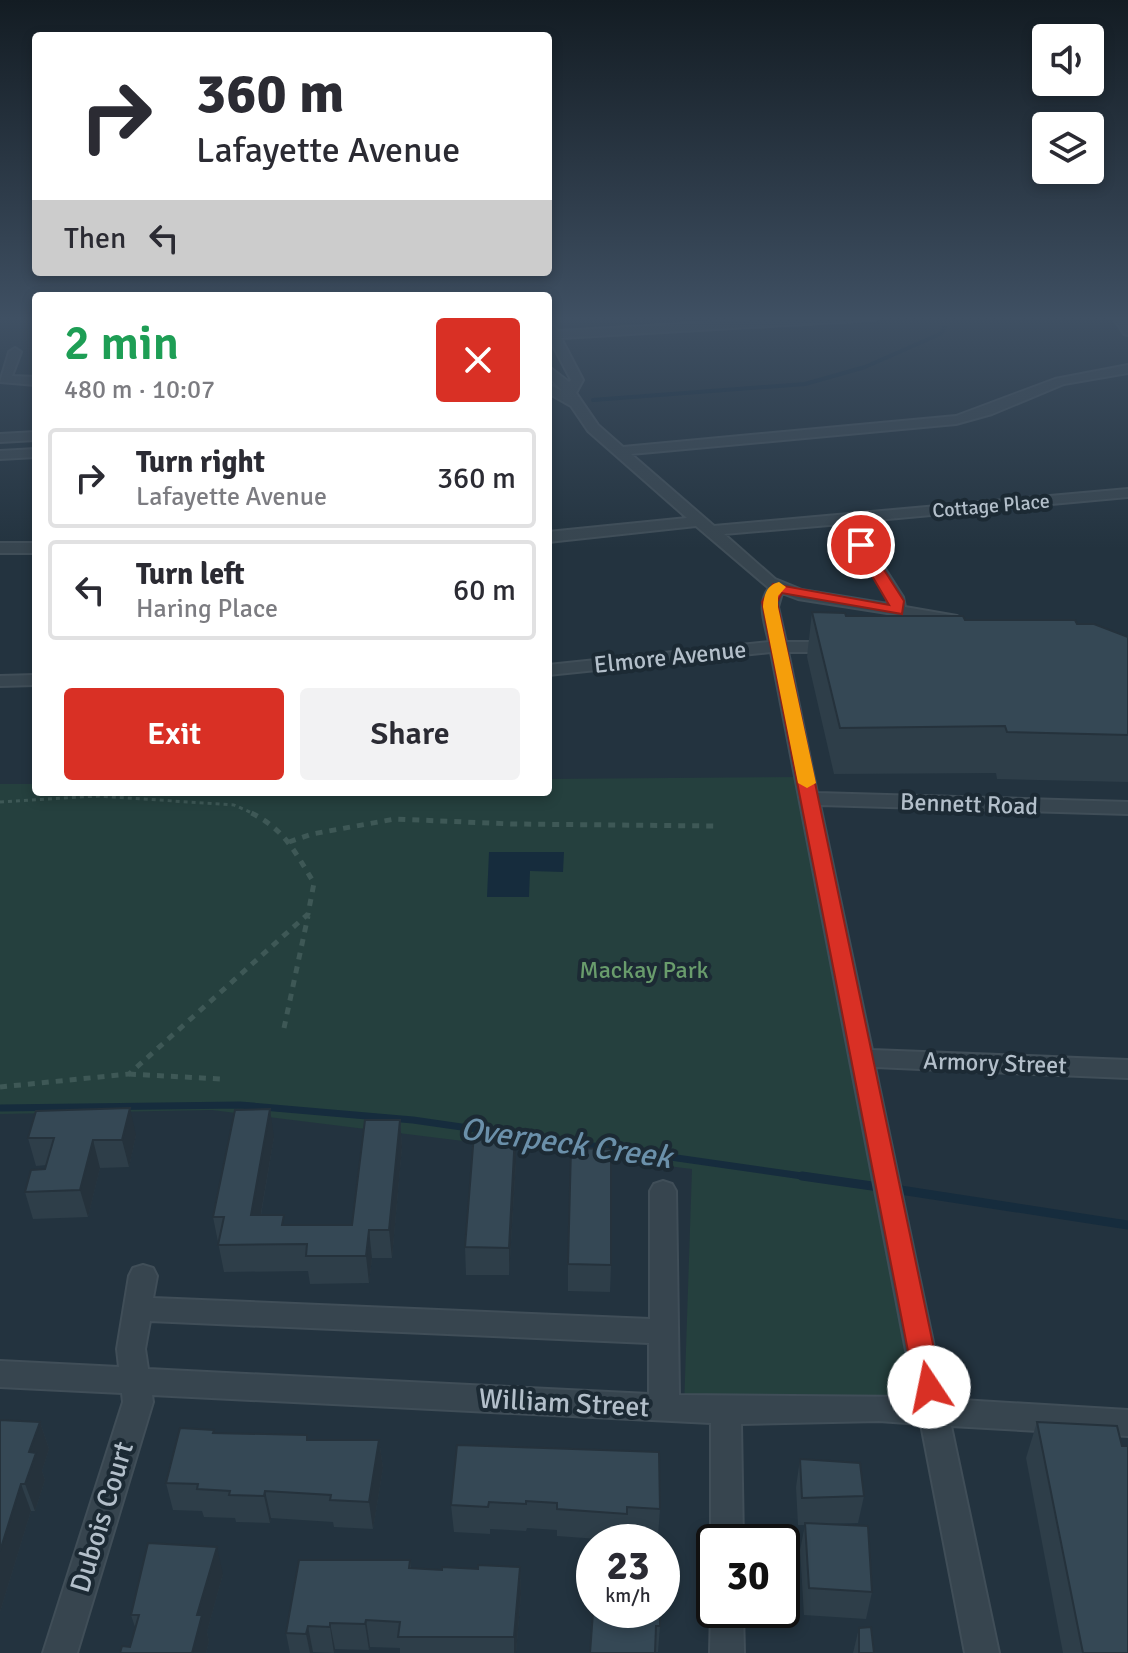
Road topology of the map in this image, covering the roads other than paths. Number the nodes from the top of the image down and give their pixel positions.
1 (566, 394) edge
2 (571, 394) edge
3 (1027, 394) edge
4 (574, 397) junction
5 (32, 436) edge
6 (0, 438) edge
7 (620, 451) junction
8 (32, 453) edge
9 (0, 455) edge
10 (1128, 493) edge
11 (845, 519) junction
12 (706, 526) junction
13 (552, 537) edge
14 (0, 548) edge
15 (32, 548) edge
16 (778, 587) junction
17 (897, 611) junction
18 (974, 624) edge
19 (779, 646) junction
20 (851, 647) edge
21 (552, 670) edge
22 (32, 680) edge
23 (0, 681) edge
24 (811, 799) junction
25 (1128, 808) edge
26 (862, 1058) junction
27 (1128, 1069) edge
28 (663, 1191) dead end
29 (143, 1276) dead end
30 (137, 1309) junction
31 (664, 1332) junction
32 (0, 1374) edge
33 (135, 1381) junction
34 (664, 1408) junction
35 (933, 1410) junction
36 (726, 1411) junction
37 (1128, 1423) edge
38 (727, 1524) edge
39 (727, 1628) edge
40 (60, 1653) edge
41 (727, 1653) edge
42 (982, 1653) edge

1 - 4 street
2 - 4 street
3 - 7 street
4 - 7 street
5 - 6 street
7 - 12 street
8 - 9 street
10 - 11 street, Cottage Place
11 - 12 street, Cottage Place
11 - 17 street
12 - 13 street, Cottage Place
12 - 16 street
14 - 15 street
16 - 17 street
16 - 19 street
17 - 18 street
19 - 20 street, Elmore Avenue
19 - 21 street, Elmore Avenue
19 - 24 street
22 - 23 street
24 - 25 street, Bennett Road
24 - 26 street
26 - 27 street, Armory Street
26 - 35 street
28 - 31 street
29 - 30 street, Dubois Court
30 - 31 street
30 - 33 street, Dubois Court
31 - 34 street
32 - 33 street, William Street
33 - 34 street, William Street
33 - 40 street, Dubois Court
34 - 36 street, William Street
35 - 36 street, William Street
35 - 37 street, William Street
35 - 42 street
36 - 38 street
39 - 41 street

